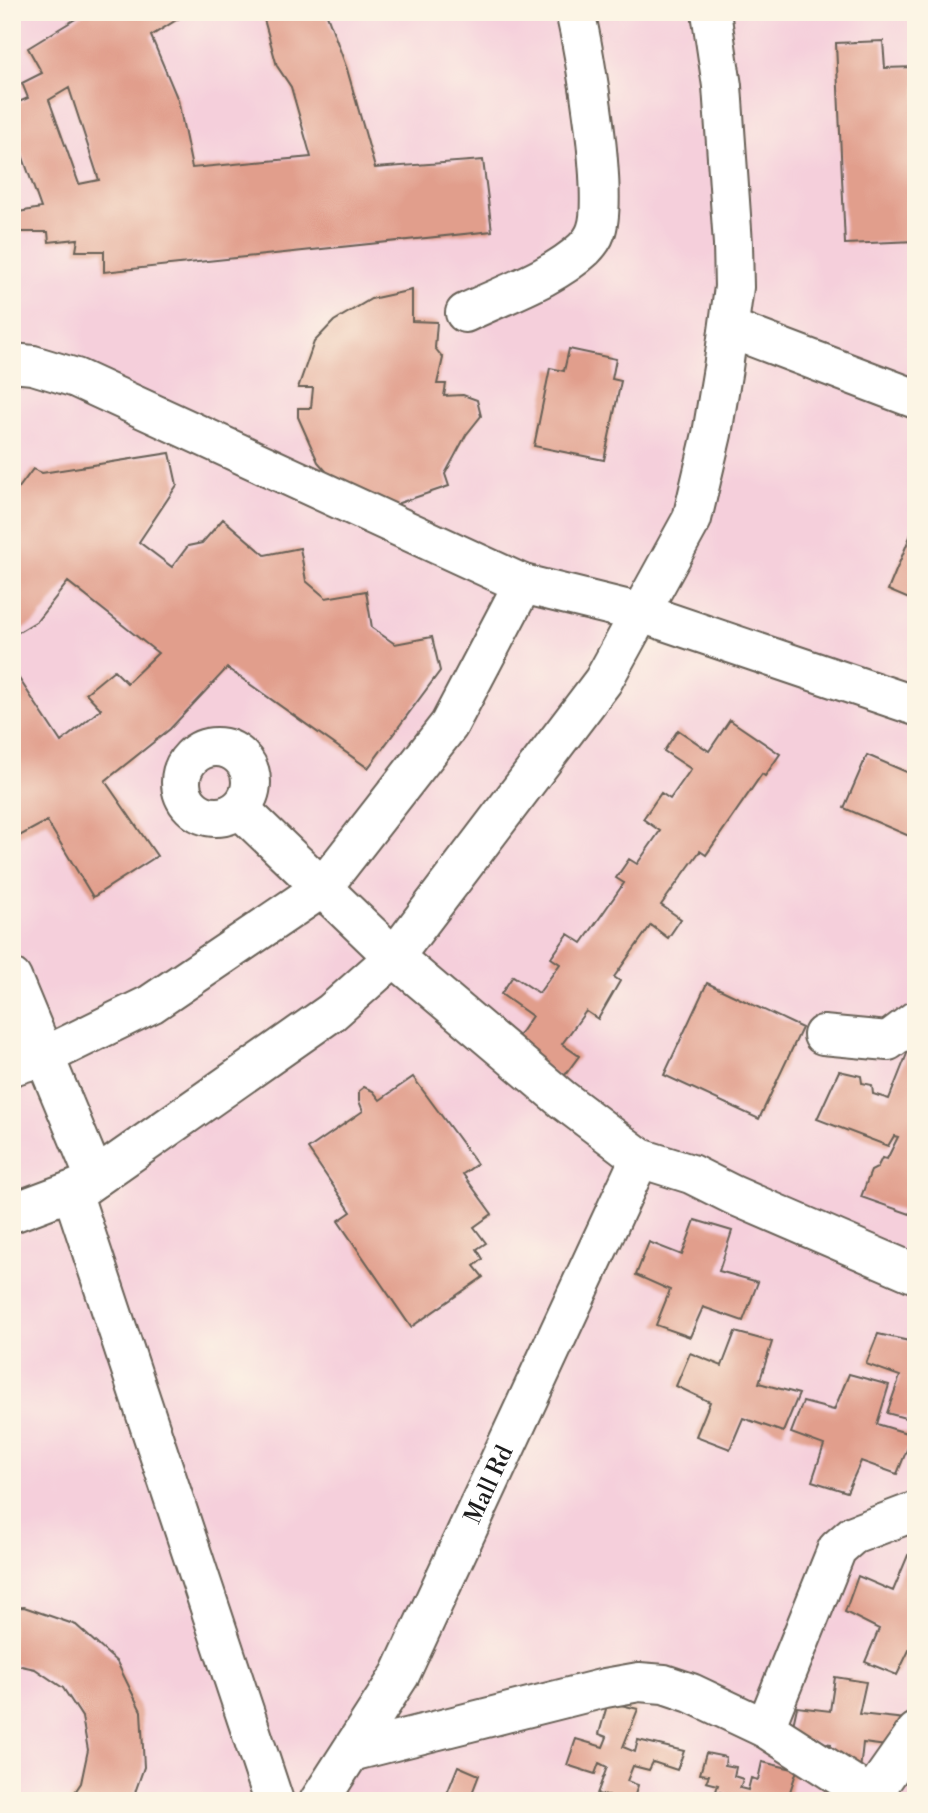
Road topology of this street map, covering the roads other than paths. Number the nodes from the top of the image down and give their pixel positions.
1 (575, 12) edge
2 (711, 12) edge
3 (465, 313) dead end
4 (729, 328) junction
5 (12, 363) edge
6 (916, 399) edge
7 (523, 584) junction
8 (640, 613) junction
9 (916, 706) edge
10 (240, 809) dead end
11 (322, 888) junction
12 (394, 957) junction
13 (12, 978) edge
14 (916, 1020) edge
15 (823, 1035) dead end
16 (29, 1061) edge
17 (640, 1158) junction
18 (84, 1185) junction
19 (12, 1213) edge
20 (916, 1274) edge
21 (916, 1511) edge
22 (765, 1728) junction
23 (916, 1732) edge
24 (351, 1752) junction
25 (870, 1799) edge
26 (274, 1801) edge
27 (319, 1801) edge

1 - 3 lane
2 - 4 lane
4 - 6 lane
4 - 8 lane
5 - 7 lane
7 - 8 lane
7 - 11 lane
8 - 9 lane
8 - 12 lane
10 - 11 lane
11 - 12 lane
11 - 16 lane
12 - 17 lane
12 - 18 lane
13 - 16 lane
14 - 15 lane
16 - 18 lane
17 - 20 lane
17 - 24 lane, Mall Rd
18 - 19 lane
18 - 26 lane
21 - 22 lane
22 - 24 lane
22 - 25 lane
23 - 25 lane
24 - 27 lane, Mall Rd

